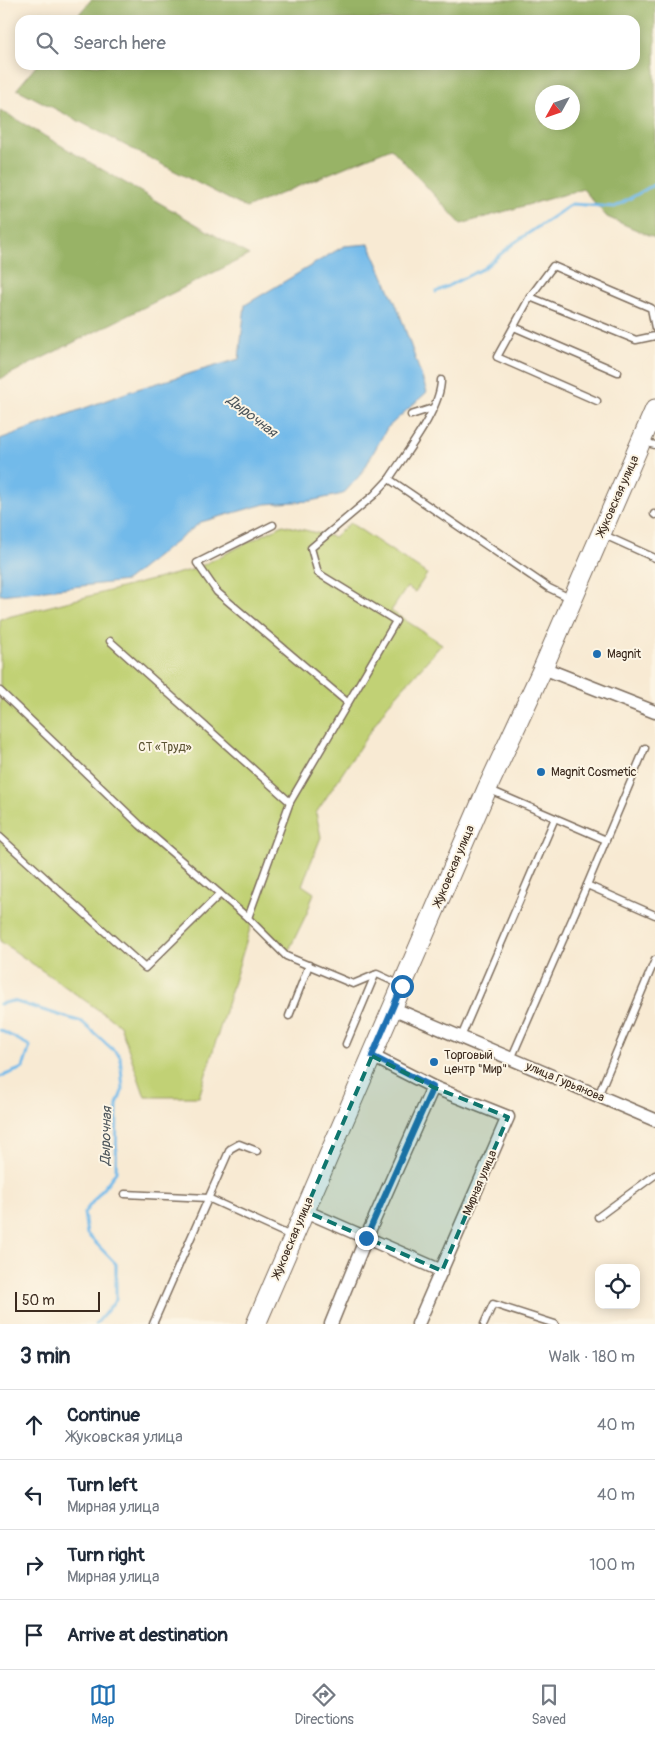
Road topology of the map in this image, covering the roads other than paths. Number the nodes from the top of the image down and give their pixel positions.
1 (530, 297) junction
2 (514, 327) junction
3 (655, 328) edge
4 (655, 336) edge
5 (618, 372) dead end
6 (441, 380) dead end
7 (598, 401) dead end
8 (433, 408) junction
9 (655, 409) edge
10 (411, 415) dead end
11 (648, 444) edge
12 (389, 479) junction
13 (273, 526) dead end
14 (601, 534) junction
15 (655, 558) edge
16 (572, 600) junction
17 (110, 641) dead end
18 (543, 668) junction
19 (0, 691) edge
20 (347, 702) junction
21 (655, 712) edge
22 (646, 748) dead end
23 (487, 789) junction
24 (290, 802) junction
25 (555, 818) junction
26 (0, 837) edge
27 (606, 840) junction
28 (587, 885) junction
29 (220, 894) junction
30 (655, 914) edge
31 (248, 918) junction
32 (655, 960) edge
33 (308, 965) junction
34 (375, 975) junction
35 (402, 986) junction
36 (392, 1008) junction
37 (289, 1016) dead end
38 (461, 1037) junction
39 (346, 1044) dead end
40 (372, 1056) junction
41 (512, 1059) junction
42 (433, 1087) junction
43 (598, 1096) junction
44 (655, 1120) edge
45 (257, 1150) dead end
46 (655, 1175) edge
47 (125, 1194) dead end
48 (208, 1198) junction
49 (305, 1211) junction
50 (598, 1217) dead end
51 (294, 1237) junction
52 (366, 1238) junction
53 (442, 1271) junction
54 (153, 1324) edge
55 (256, 1324) edge
56 (331, 1324) edge
57 (418, 1324) edge
58 (484, 1324) edge
59 (556, 1324) edge

1 - 2 lane
1 - 3 lane
1 - 4 lane
2 - 5 lane
2 - 7 lane
6 - 8 lane
8 - 10 lane
8 - 12 lane
9 - 11 main road, Жуковская улица
11 - 14 main road, Жуковская улица
12 - 16 lane
12 - 20 lane
13 - 20 lane
14 - 15 lane
14 - 16 main road, Жуковская улица
16 - 18 main road, Жуковская улица
17 - 24 lane
18 - 21 street
18 - 23 main road, Жуковская улица
19 - 29 lane
20 - 24 lane
22 - 27 lane
23 - 25 lane
23 - 35 main road, Жуковская улица
24 - 31 lane
25 - 27 lane
25 - 38 lane
26 - 29 lane
27 - 28 lane
28 - 30 lane
28 - 41 lane
29 - 31 lane
31 - 33 lane
32 - 43 lane
33 - 34 lane
33 - 37 lane
34 - 35 lane
34 - 39 lane
35 - 36 main road, Жуковская улица
36 - 38 street, улица Гурьянова
36 - 40 main road, Жуковская улица
38 - 41 street, улица Гурьянова
40 - 42 street, Мирная улица
40 - 49 main road, Жуковская улица
41 - 43 street, улица Гурьянова
42 - 52 street
42 - 53 street, Мирная улица
43 - 44 street, улица Гурьянова
45 - 48 lane
46 - 50 lane
47 - 48 lane
48 - 51 lane
48 - 54 lane
49 - 51 main road, Жуковская улица
49 - 52 street
51 - 55 main road, Жуковская улица
52 - 53 street
52 - 56 street
53 - 57 street, Мирная улица
58 - 59 lane

